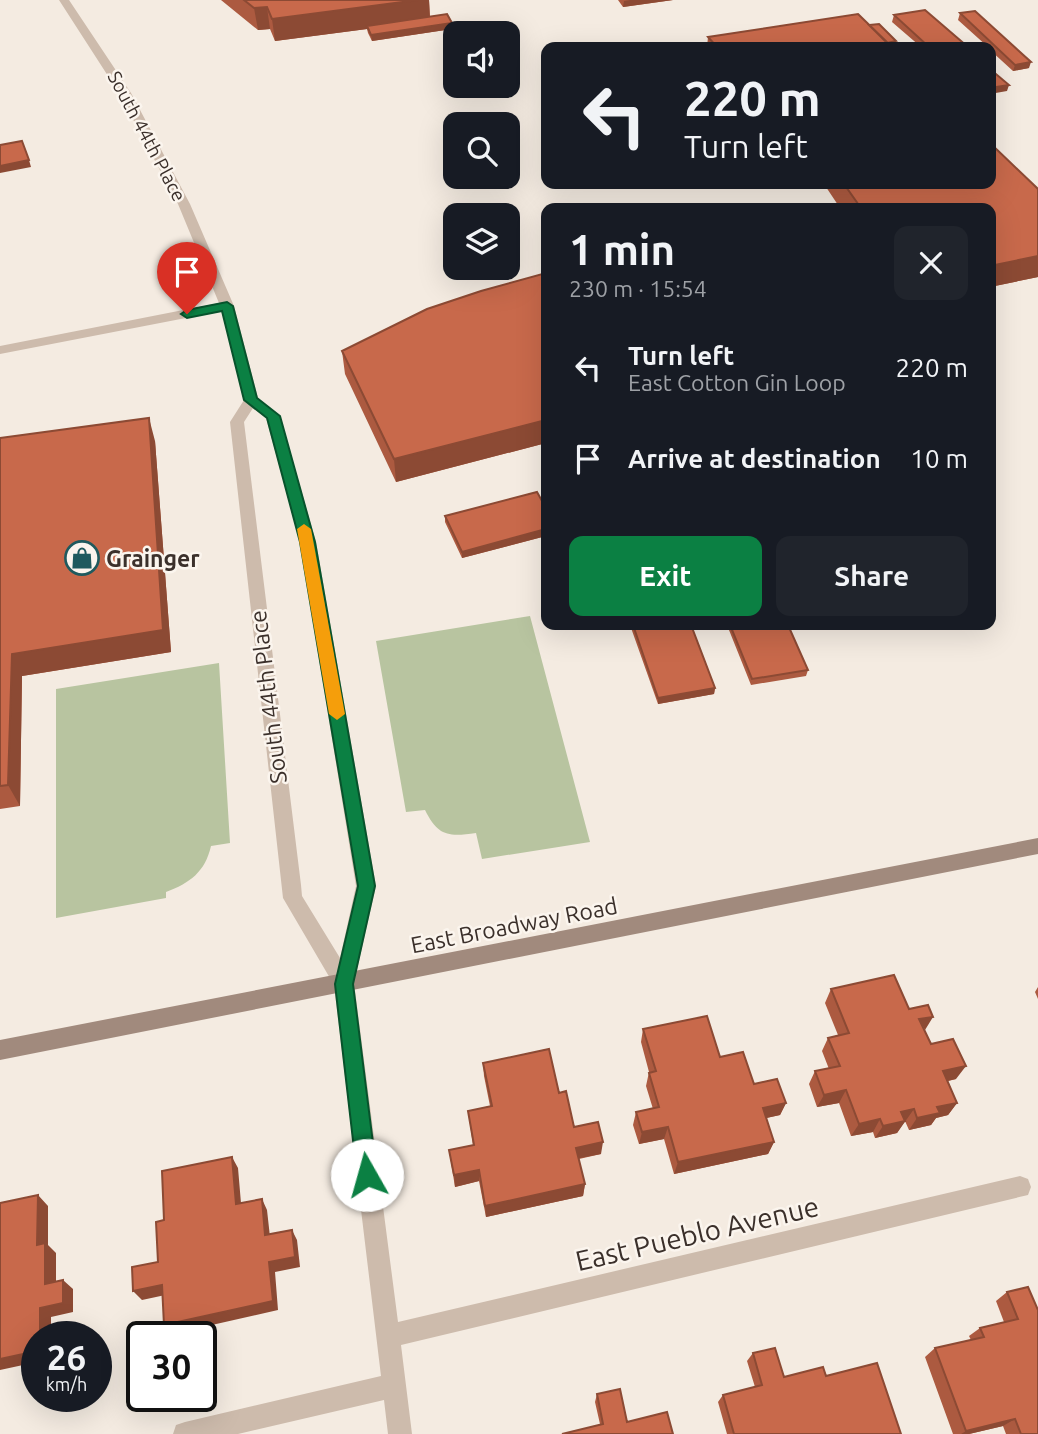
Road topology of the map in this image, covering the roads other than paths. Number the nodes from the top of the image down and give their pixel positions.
1 (64, 0) edge
2 (227, 306) junction
3 (0, 350) edge
4 (251, 400) junction
5 (1038, 846) edge
6 (344, 984) junction
7 (0, 1050) edge
8 (1020, 1188) dead end
9 (387, 1336) junction
10 (394, 1385) junction
11 (185, 1434) edge
12 (400, 1434) edge

1 - 2 street, South 44th Place
2 - 3 street
2 - 4 street, South 44th Place
4 - 6 street, South 44th Place
4 - 6 street, South 44th Place
5 - 6 main road, East Broadway Road
6 - 7 main road, East Broadway Road
6 - 9 street, South 44th Place
8 - 9 street, East Pueblo Avenue
9 - 10 street, South 44th Place
10 - 11 street
10 - 12 street, South 44th Place

